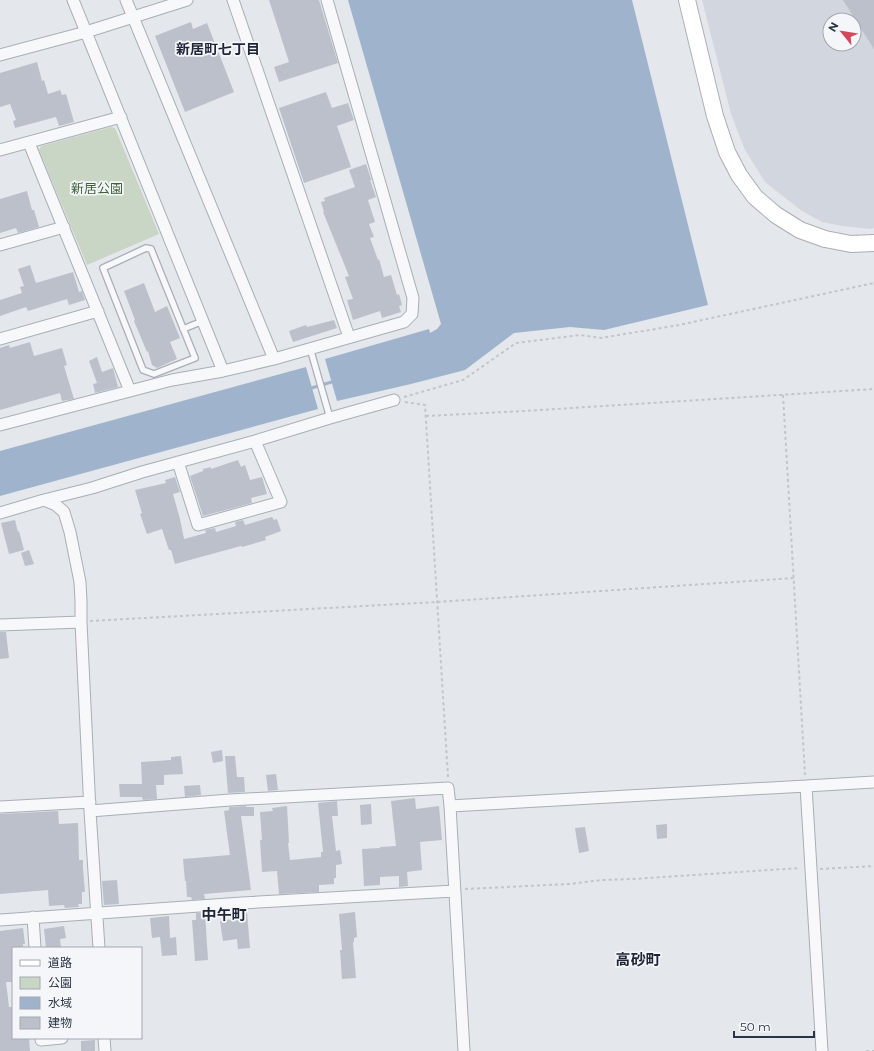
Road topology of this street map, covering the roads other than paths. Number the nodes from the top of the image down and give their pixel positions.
1 (72, 0) edge
2 (126, 0) edge
3 (187, 0) edge
4 (233, 0) edge
5 (328, 0) edge
6 (687, 0) edge
7 (133, 18) junction
8 (86, 32) junction
9 (0, 55) edge
10 (121, 117) junction
11 (29, 143) junction
12 (0, 150) edge
13 (64, 227) junction
14 (874, 243) edge
15 (0, 245) edge
16 (98, 311) junction
17 (203, 321) junction
18 (183, 329) junction
19 (349, 337) junction
20 (0, 339) edge
21 (310, 348) junction
22 (274, 359) junction
23 (223, 371) junction
24 (130, 391) junction
25 (394, 400) road end
26 (330, 418) junction
27 (0, 425) edge
28 (255, 441) junction
29 (178, 462) junction
30 (44, 500) junction
31 (0, 513) edge
32 (81, 622) junction
33 (0, 625) edge
34 (874, 782) edge
35 (806, 786) junction
36 (450, 806) junction
37 (0, 807) edge
38 (90, 807) junction
39 (454, 890) junction
40 (97, 913) junction
41 (33, 918) junction
42 (0, 920) edge
43 (35, 947) edge
44 (99, 947) edge
45 (41, 1039) edge
46 (104, 1039) edge
47 (42, 1051) edge
48 (105, 1051) edge
49 (464, 1051) edge
50 (822, 1051) edge

1 - 8 street
2 - 7 street
3 - 7 street
4 - 19 street
5 - 19 street
6 - 14 street
7 - 8 street
7 - 22 street
8 - 9 street
8 - 10 street
10 - 11 street
10 - 17 street
11 - 12 street
11 - 13 street
13 - 15 street
13 - 16 street
16 - 20 street
16 - 24 street
17 - 18 lane
17 - 23 street
18 - 18 lane
19 - 21 street
21 - 22 street
21 - 26 lane
22 - 23 street
23 - 24 street
24 - 27 street
25 - 26 street
26 - 28 street
28 - 29 street
28 - 29 street
29 - 30 street
30 - 31 street
30 - 32 street
32 - 33 street
32 - 38 street
34 - 35 street
35 - 36 street
35 - 50 street
36 - 38 street
36 - 39 street
37 - 38 street
38 - 40 street
39 - 40 street
39 - 49 street
40 - 41 street
40 - 44 street
41 - 42 street
41 - 43 street
45 - 47 street
46 - 48 street

